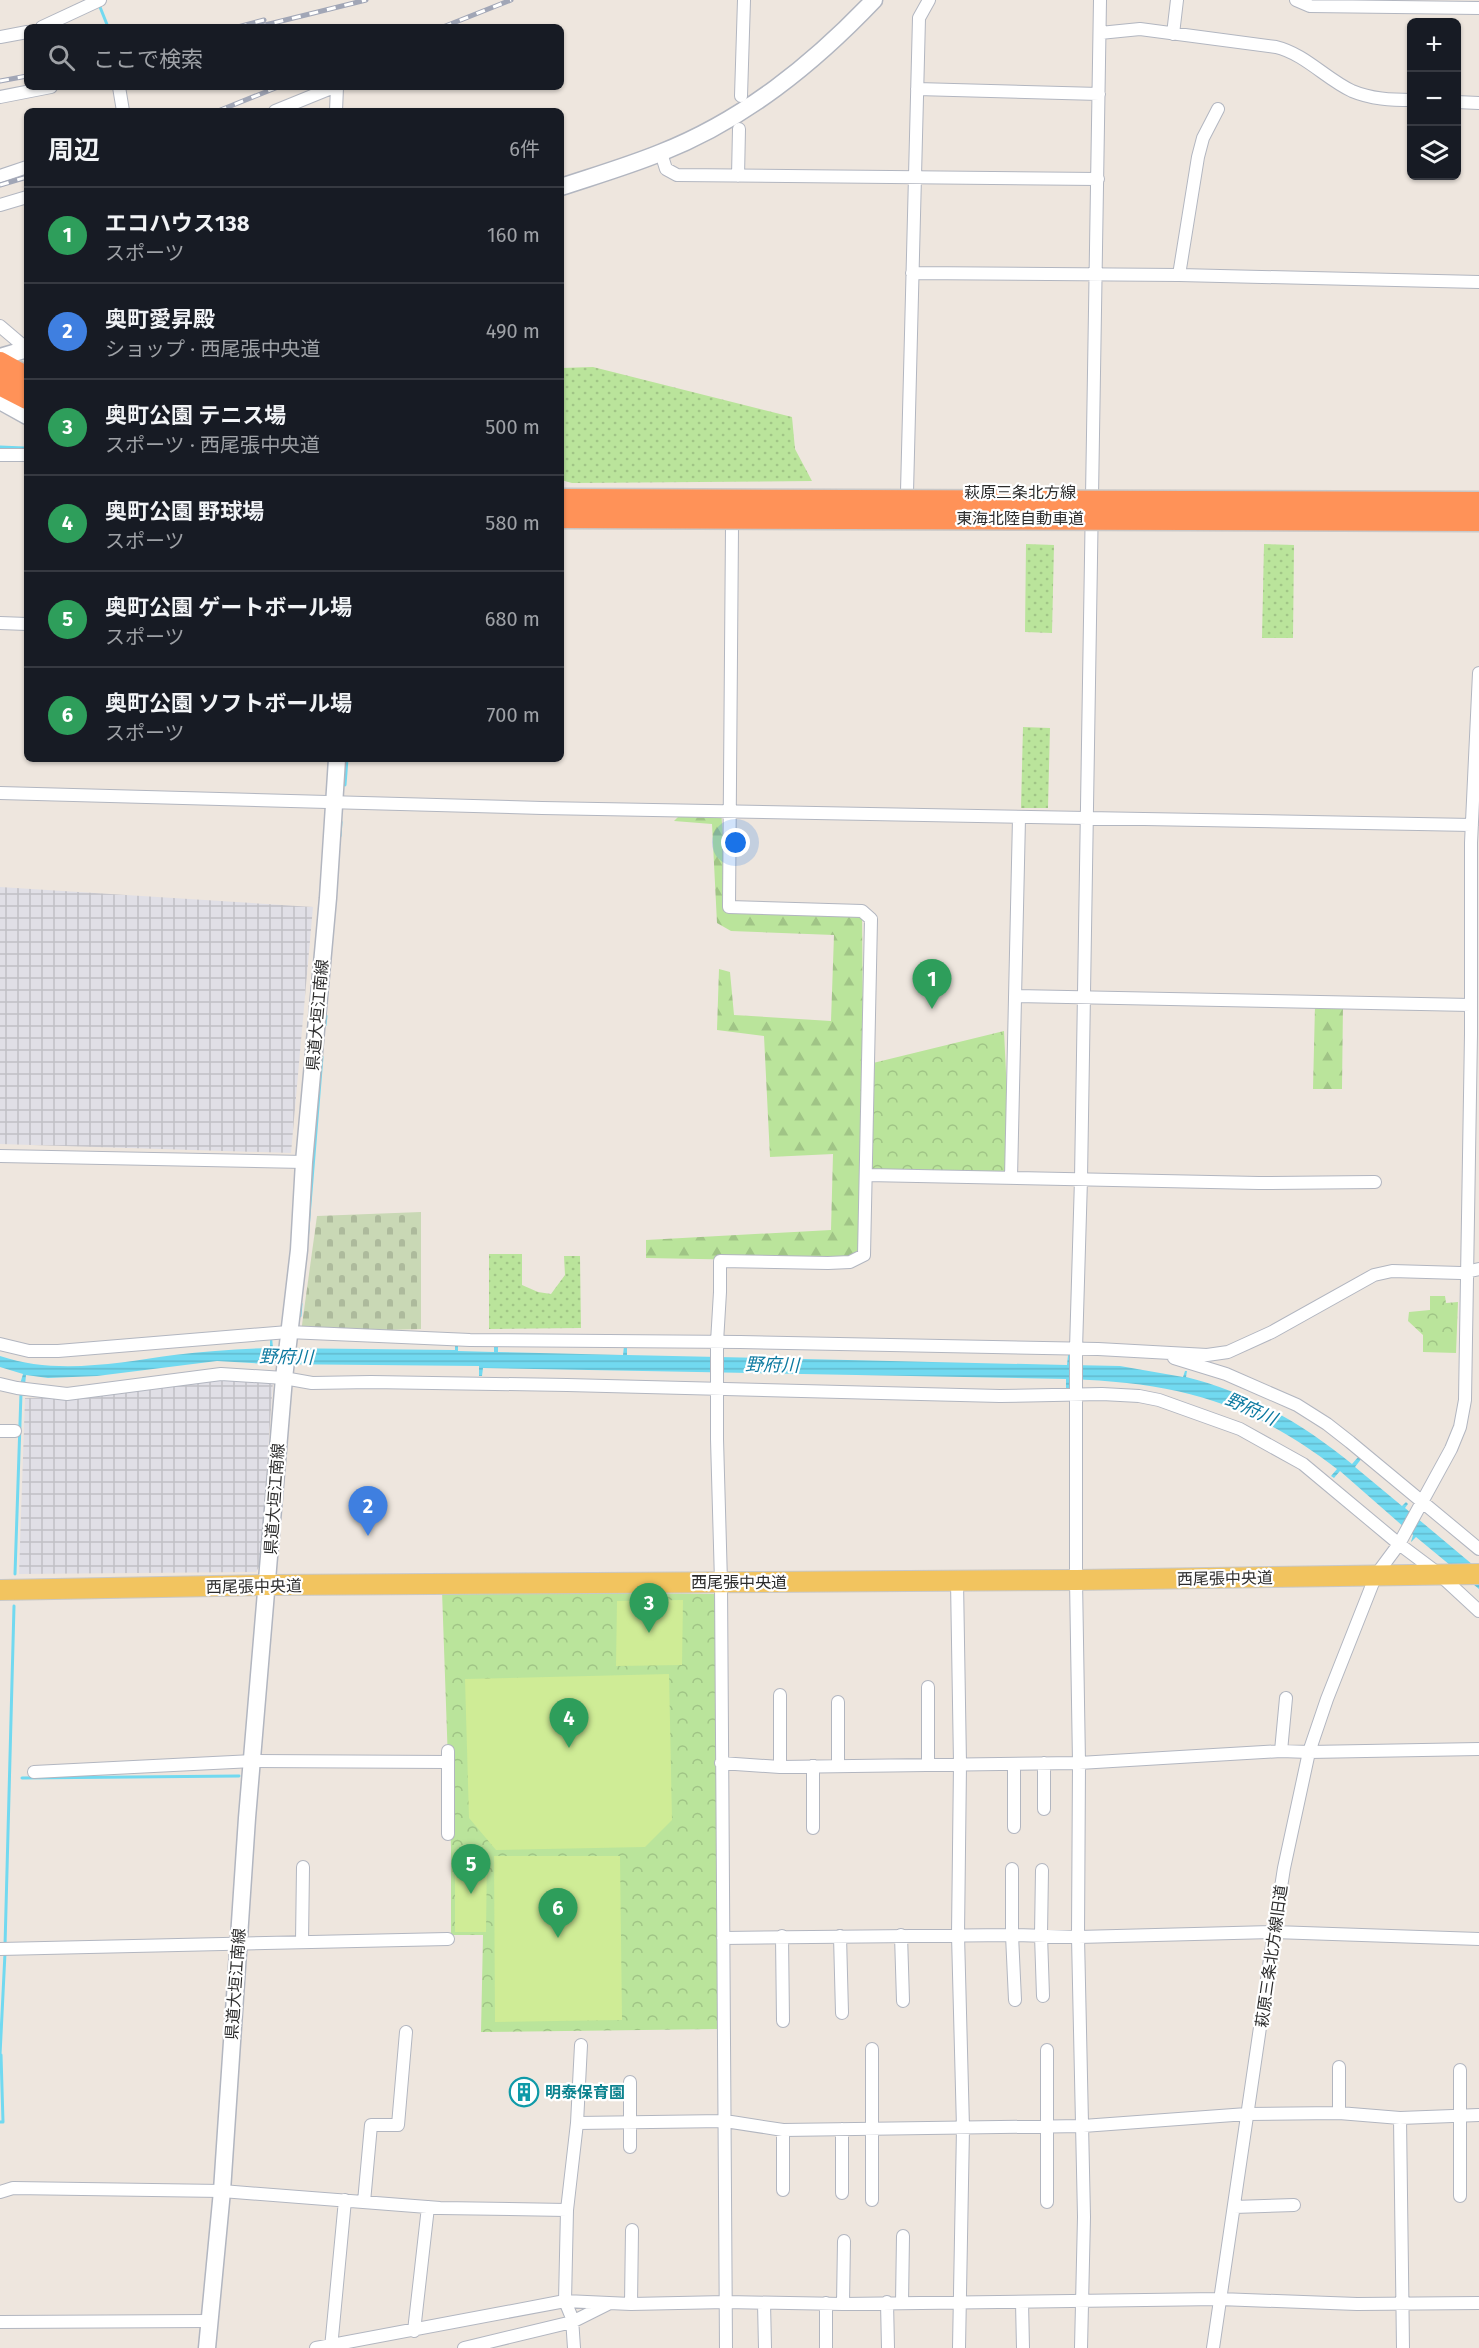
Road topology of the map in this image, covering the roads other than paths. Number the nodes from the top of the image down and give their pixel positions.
1 (744, 0) edge
2 (874, 0) edge
3 (929, 0) edge
4 (1100, 0) edge
5 (1177, 0) edge
6 (1296, 0) edge
7 (94, 1) edge
8 (1479, 8) edge
9 (48, 24) edge
10 (24, 33) edge
11 (1100, 33) junction
12 (1173, 34) junction
13 (0, 37) edge
14 (917, 89) junction
15 (36, 90) edge
16 (120, 90) edge
17 (328, 90) edge
18 (335, 90) edge
19 (1099, 94) junction
20 (741, 96) dead end
21 (0, 97) edge
22 (1407, 100) edge
23 (1461, 102) edge
24 (1479, 103) edge
25 (122, 108) edge
26 (282, 108) edge
27 (336, 108) edge
28 (1218, 109) dead end
29 (739, 129) dead end
30 (661, 153) junction
31 (24, 168) edge
32 (0, 176) edge
33 (738, 176) junction
34 (915, 179) junction
35 (1098, 179) junction
36 (564, 186) edge
37 (24, 198) edge
38 (0, 205) edge
39 (912, 273) junction
40 (1096, 274) junction
41 (1179, 275) junction
42 (1479, 282) edge
43 (0, 326) edge
44 (24, 346) edge
45 (24, 350) edge
46 (0, 357) edge
47 (0, 363) edge
48 (24, 376) edge
49 (0, 384) edge
50 (24, 397) edge
51 (0, 401) edge
52 (0, 414) edge
53 (24, 414) edge
54 (24, 427) edge
55 (0, 455) edge
56 (24, 455) edge
57 (564, 490) edge
58 (907, 492) junction
59 (1093, 493) junction
60 (1479, 494) edge
61 (564, 500) edge
62 (1479, 503) edge
63 (564, 517) edge
64 (1479, 520) edge
65 (564, 526) edge
66 (732, 527) junction
67 (1092, 528) junction
68 (1479, 529) edge
69 (0, 623) edge
70 (24, 624) edge
71 (1479, 673) edge
72 (337, 762) edge
73 (0, 794) edge
74 (333, 804) junction
75 (730, 812) junction
76 (1019, 818) junction
77 (1088, 818) junction
78 (1474, 821) edge
79 (1016, 996) junction
80 (1084, 999) junction
81 (1474, 1001) edge
82 (0, 1156) edge
83 (304, 1162) junction
84 (867, 1175) junction
85 (1011, 1178) junction
86 (1081, 1179) junction
87 (1376, 1182) dead end
88 (1479, 1269) edge
89 (1466, 1271) junction
90 (288, 1332) junction
91 (717, 1342) junction
92 (0, 1344) edge
93 (1076, 1349) junction
94 (1150, 1352) junction
95 (284, 1378) junction
96 (0, 1384) edge
97 (717, 1389) junction
98 (1077, 1394) junction
99 (0, 1431) edge
100 (15, 1431) dead end
101 (1421, 1502) junction
102 (1400, 1542) junction
103 (1479, 1549) edge
104 (1439, 1574) junction
105 (1479, 1574) edge
106 (1376, 1575) junction
107 (1076, 1580) junction
108 (957, 1581) junction
109 (721, 1582) junction
110 (267, 1585) junction
111 (0, 1590) edge
112 (1479, 1611) edge
113 (928, 1687) dead end
114 (780, 1695) dead end
115 (1286, 1698) dead end
116 (838, 1702) dead end
117 (1479, 1749) edge
118 (1281, 1751) junction
119 (1309, 1752) junction
120 (253, 1761) junction
121 (721, 1763) junction
122 (1044, 1763) junction
123 (1079, 1763) junction
124 (960, 1764) junction
125 (1014, 1764) junction
126 (928, 1765) junction
127 (813, 1766) junction
128 (838, 1766) junction
129 (780, 1767) junction
130 (34, 1772) dead end
131 (1044, 1809) dead end
132 (1014, 1827) dead end
133 (813, 1828) dead end
134 (448, 1834) dead end
135 (303, 1867) dead end
136 (1012, 1869) dead end
137 (1042, 1870) dead end
138 (1274, 1932) junction
139 (902, 1935) junction
140 (958, 1935) junction
141 (1012, 1935) junction
142 (1041, 1935) junction
143 (782, 1936) junction
144 (840, 1936) junction
145 (1078, 1937) junction
146 (723, 1938) junction
147 (448, 1939) dead end
148 (1479, 1939) edge
149 (302, 1942) junction
150 (237, 1944) junction
151 (3, 1949) edge
152 (1043, 1996) dead end
153 (1015, 2000) dead end
154 (903, 2001) dead end
155 (842, 2013) dead end
156 (783, 2021) dead end
157 (406, 2032) dead end
158 (581, 2045) dead end
159 (872, 2049) dead end
160 (1047, 2050) dead end
161 (1339, 2067) dead end
162 (1460, 2070) dead end
163 (630, 2082) dead end
164 (1339, 2113) junction
165 (1247, 2114) junction
166 (1462, 2115) junction
167 (1479, 2115) edge
168 (1400, 2118) junction
169 (630, 2121) junction
170 (725, 2121) junction
171 (577, 2123) junction
172 (1047, 2126) junction
173 (1083, 2126) junction
174 (963, 2128) junction
175 (842, 2129) junction
176 (872, 2129) junction
177 (783, 2130) junction
178 (630, 2146) dead end
179 (783, 2190) dead end
180 (222, 2191) junction
181 (0, 2192) edge
182 (842, 2193) dead end
183 (1460, 2196) dead end
184 (345, 2200) junction
185 (872, 2200) dead end
186 (364, 2202) junction
187 (1047, 2202) dead end
188 (1294, 2205) dead end
189 (428, 2207) junction
190 (1234, 2207) junction
191 (567, 2210) junction
192 (632, 2230) dead end
193 (903, 2236) dead end
194 (844, 2241) dead end
195 (1220, 2299) junction
196 (565, 2301) junction
197 (960, 2301) junction
198 (1081, 2301) junction
199 (726, 2302) junction
200 (887, 2302) junction
201 (1022, 2302) junction
202 (764, 2303) junction
203 (826, 2303) junction
204 (902, 2303) junction
205 (1402, 2303) junction
206 (1479, 2303) edge
207 (609, 2304) junction
208 (631, 2304) junction
209 (843, 2304) junction
210 (210, 2321) junction
211 (0, 2322) edge
212 (572, 2322) junction
213 (414, 2331) junction
214 (331, 2346) edge
215 (207, 2348) edge
216 (316, 2348) edge
217 (464, 2348) edge
218 (574, 2348) edge
219 (726, 2348) edge
220 (765, 2348) edge
221 (826, 2348) edge
222 (888, 2348) edge
223 (959, 2348) edge
224 (1023, 2348) edge
225 (1082, 2348) edge
226 (1212, 2348) edge
227 (1403, 2348) edge

1 - 20 street
2 - 30 main road
3 - 14 street
4 - 11 street
5 - 12 street
6 - 8 street
7 - 9 street
10 - 13 street
11 - 12 street
11 - 19 street
12 - 22 street
14 - 19 street
14 - 34 street
15 - 21 street
16 - 25 street
17 - 26 street
18 - 27 street
19 - 35 street
23 - 24 street
28 - 41 street
29 - 33 street
30 - 33 street
30 - 36 main road
31 - 32 street
33 - 34 street
34 - 35 street
34 - 39 street
35 - 40 street
37 - 38 street
39 - 40 street
39 - 58 street
40 - 41 street
40 - 59 street
41 - 42 street
43 - 44 street
45 - 46 main road
47 - 48 highway
49 - 50 highway
51 - 53 main road
52 - 54 main road
55 - 56 street
57 - 58 main road, 萩原三条北方線
58 - 59 main road, 萩原三条北方線
59 - 60 main road, 萩原三条北方線
59 - 67 street
61 - 62 highway, 東海北陸自動車道, bridge
63 - 64 highway, 東海北陸自動車道, bridge
65 - 66 main road
66 - 67 main road
66 - 75 street
67 - 68 main road
67 - 77 street
69 - 70 street
71 - 78 street, 萩原三条北方線旧道
72 - 74 main road, 県道大垣江南線
73 - 74 street
74 - 75 street
74 - 83 main road, 県道大垣江南線
75 - 76 street
75 - 84 street
76 - 77 street
76 - 79 street
77 - 78 street
77 - 80 street
78 - 81 street, 萩原三条北方線旧道
79 - 80 street
79 - 85 street
80 - 81 street
80 - 86 street
81 - 89 street, 萩原三条北方線旧道
82 - 83 street
83 - 90 main road, 県道大垣江南線
84 - 85 street
84 - 91 street
85 - 86 street
86 - 87 street
86 - 93 street
88 - 89 street
89 - 94 street
89 - 101 street, 萩原三条北方線旧道
90 - 91 street
90 - 92 street
90 - 95 main road, 県道大垣江南線
91 - 93 street
91 - 97 street
93 - 94 street
93 - 98 street
94 - 101 street
95 - 96 street
95 - 97 street
95 - 110 main road, 県道大垣江南線
97 - 98 street
97 - 109 street
98 - 102 street
98 - 107 street
99 - 100 street
101 - 102 street, 萩原三条北方線旧道
101 - 103 street
102 - 104 street
102 - 106 street, 萩原三条北方線旧道
104 - 105 main road, 西尾張中央道
104 - 106 main road, 西尾張中央道
104 - 112 street
106 - 107 main road, 西尾張中央道
106 - 119 street, 萩原三条北方線旧道
107 - 108 main road, 西尾張中央道
107 - 123 street
108 - 109 main road, 西尾張中央道
108 - 124 street
109 - 110 main road, 西尾張中央道
109 - 121 street
110 - 111 main road, 西尾張中央道
110 - 120 main road, 県道大垣江南線
113 - 126 street
114 - 129 street
115 - 118 street
116 - 128 street
117 - 119 street
118 - 119 street
118 - 123 street
119 - 138 street, 萩原三条北方線旧道
120 - 130 street
120 - 134 street
120 - 150 main road, 県道大垣江南線
121 - 129 street
121 - 146 street
122 - 123 street
122 - 125 street
122 - 131 street
123 - 145 street
124 - 125 street
124 - 126 street
124 - 140 street
125 - 132 street
126 - 128 street
127 - 128 street
127 - 129 street
127 - 133 street
135 - 149 street
136 - 141 street
137 - 142 street
138 - 145 street
138 - 148 street
138 - 165 street, 萩原三条北方線旧道
139 - 140 street
139 - 144 street
139 - 154 street
140 - 141 street
140 - 174 street
141 - 142 street
141 - 153 street
142 - 145 street
142 - 152 street
143 - 144 street
143 - 146 street
143 - 156 street
144 - 155 street
145 - 173 street
146 - 170 street
147 - 149 street
149 - 150 street
150 - 151 street
150 - 180 main road, 県道大垣江南線
157 - 186 street
158 - 171 street
159 - 176 street
160 - 172 street
161 - 164 street
162 - 166 street
163 - 169 street
164 - 165 street
164 - 168 street
165 - 173 street
165 - 190 street, 萩原三条北方線旧道
166 - 167 street
166 - 168 street
166 - 183 street
168 - 205 street
169 - 170 street
169 - 171 street
169 - 178 street
170 - 177 street
170 - 199 street
171 - 191 street
172 - 173 street
172 - 174 street
172 - 187 street
173 - 198 street
174 - 176 street
174 - 197 street
175 - 176 street
175 - 177 street
175 - 182 street
176 - 185 street
177 - 179 street
180 - 181 street
180 - 184 street
180 - 210 main road, 県道大垣江南線
184 - 186 street
184 - 214 street
186 - 189 street
188 - 190 street
189 - 191 street
189 - 213 street
190 - 195 street, 萩原三条北方線旧道
191 - 196 street
192 - 208 street
193 - 204 street
194 - 209 street
195 - 198 street
195 - 205 street
195 - 226 street, 萩原三条北方線旧道
196 - 207 street
196 - 212 street
196 - 213 street
197 - 201 street
197 - 204 street
197 - 223 street
198 - 201 street
198 - 225 street
199 - 202 street
199 - 208 street
199 - 219 street
200 - 204 street
200 - 209 street
200 - 222 street
201 - 224 street
202 - 203 street
202 - 220 street
203 - 209 street
203 - 221 street
205 - 206 street
205 - 227 street
207 - 208 street
207 - 212 street
210 - 211 street
210 - 215 main road, 県道大垣江南線
212 - 217 street
212 - 218 street
213 - 214 street
214 - 216 street

